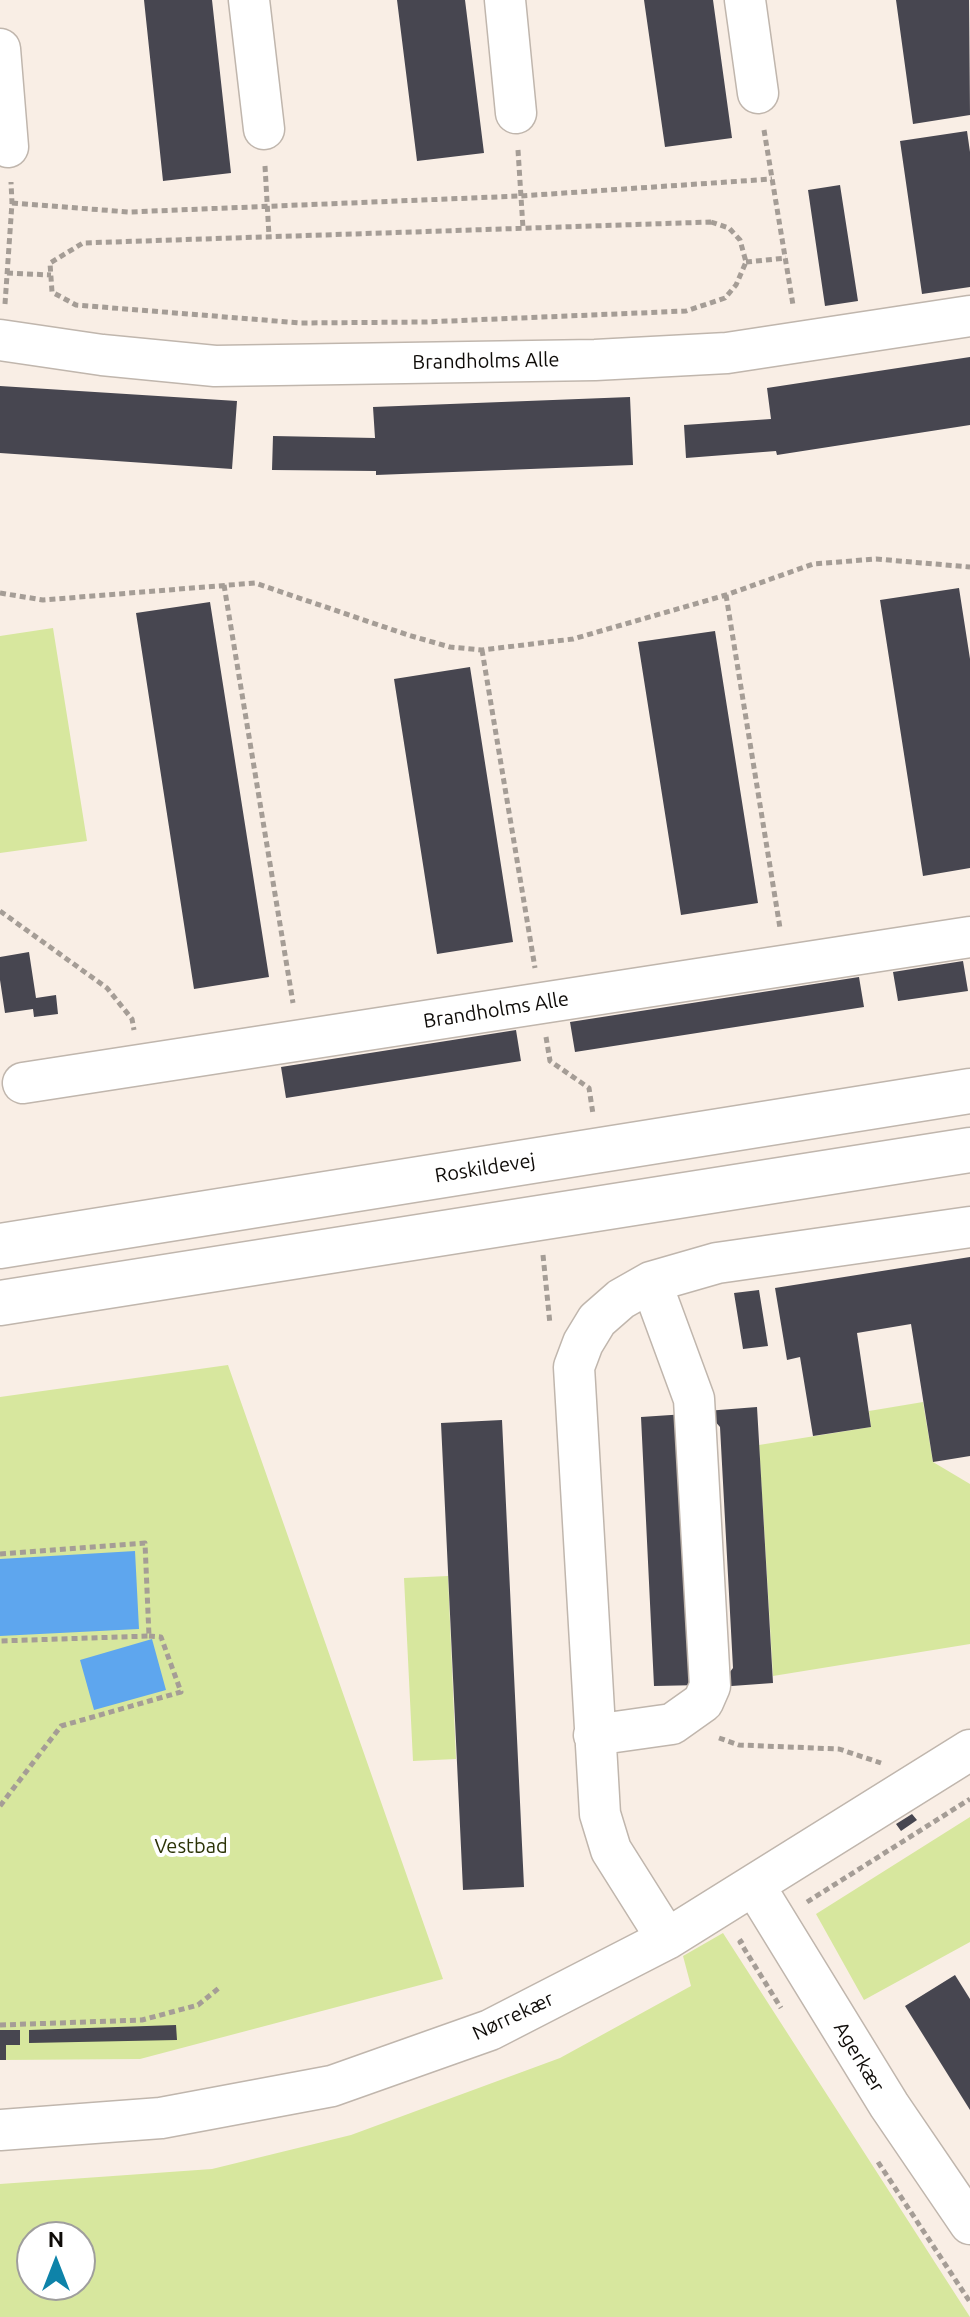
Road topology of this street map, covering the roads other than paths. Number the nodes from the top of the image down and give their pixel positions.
1 (249, 0) edge
2 (505, 0) edge
3 (745, 0) edge
4 (0, 49) edge
5 (758, 93) road end
6 (516, 113) road end
7 (264, 129) dead end
8 (8, 147) road end
9 (970, 316) edge
10 (1, 341) edge
11 (970, 937) edge
12 (23, 1083) dead end
13 (970, 1091) edge
14 (970, 1150) edge
15 (970, 1227) edge
16 (0, 1246) edge
17 (651, 1282) junction
18 (0, 1303) edge
19 (594, 1735) junction
20 (970, 1750) edge
21 (754, 1885) junction
22 (667, 1939) junction
23 (0, 2130) edge
24 (970, 2224) edge

1 - 7 street
2 - 6 street
3 - 5 street
4 - 8 street
9 - 10 street, Brandholms Alle
11 - 12 street, Brandholms Alle
13 - 16 main road, Roskildevej
14 - 18 main road
15 - 17 street
17 - 19 street
17 - 19 street
19 - 22 street
20 - 21 street, Nørrekær
21 - 22 street, Nørrekær
21 - 24 street, Agerkær
22 - 23 street, Nørrekær

